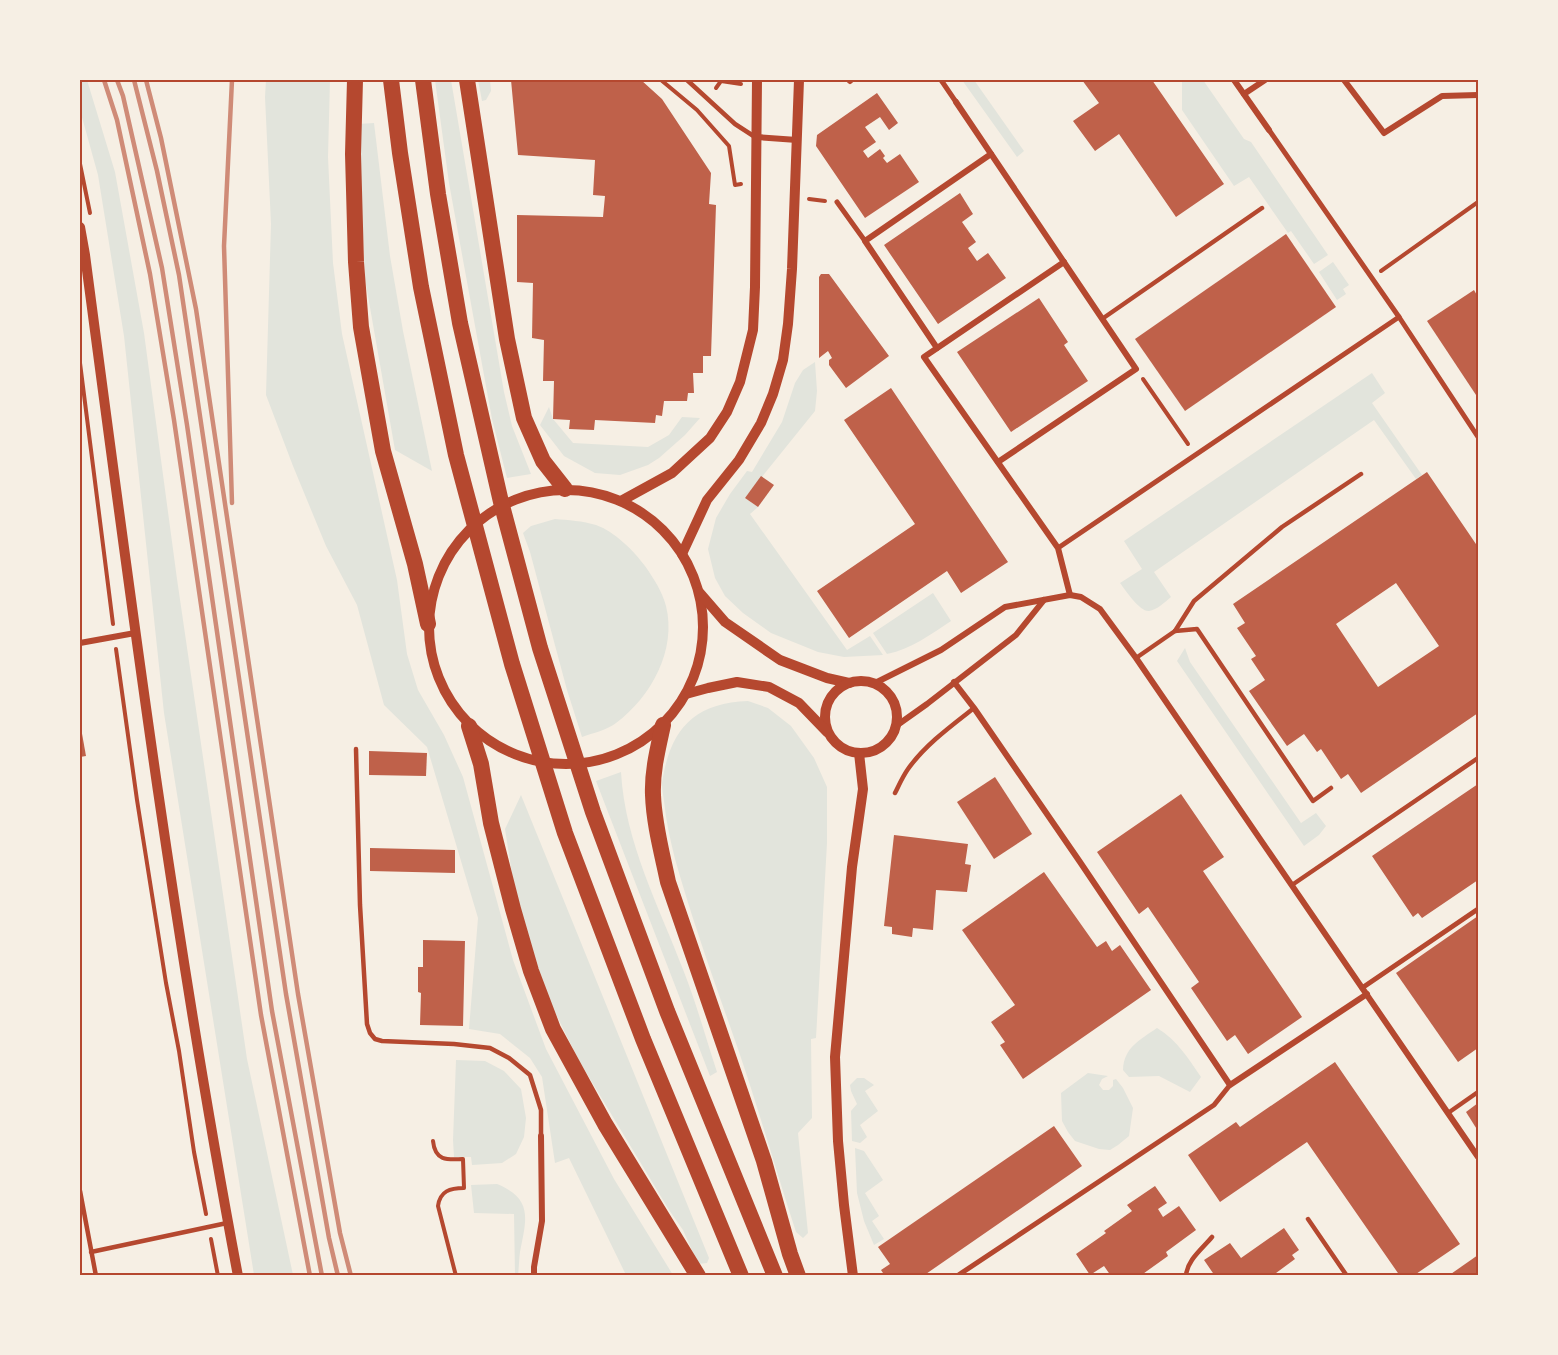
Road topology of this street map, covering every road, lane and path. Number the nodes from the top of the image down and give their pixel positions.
1 (355, 80) edge
2 (392, 80) edge
3 (423, 80) edge
4 (467, 80) edge
5 (661, 80) edge
6 (687, 80) edge
7 (721, 80) edge
8 (799, 80) edge
9 (941, 80) edge
10 (1233, 80) edge
11 (1265, 80) edge
12 (1344, 80) edge
13 (756, 83) edge
14 (1244, 94) junction
15 (1479, 95) edge
16 (707, 98) junction
17 (956, 102) joint
18 (1269, 130) joint
19 (755, 137) junction
20 (797, 140) junction
21 (991, 154) junction
22 (837, 202) dead end
23 (1479, 202) edge
24 (1262, 208) dead end
25 (80, 227) edge
26 (865, 241) junction
27 (82, 256) edge
28 (1064, 262) junction
29 (1371, 278) junction
30 (1399, 317) junction
31 (1102, 319) junction
32 (937, 348) junction
33 (80, 363) edge
34 (1136, 369) junction
35 (1479, 437) edge
36 (1195, 455) junction
37 (998, 462) junction
38 (1361, 474) dead end
39 (565, 489) junction
40 (621, 501) junction
41 (1058, 548) junction
42 (682, 554) junction
43 (699, 592) junction
44 (1070, 595) junction
45 (1045, 600) junction
46 (110, 607) dead end
47 (428, 624) junction
48 (1175, 631) junction
49 (135, 633) junction
50 (80, 643) edge
51 (1136, 658) junction
52 (118, 665) dead end
53 (954, 682) junction
54 (849, 683) junction
55 (873, 684) junction
56 (686, 694) junction
57 (974, 708) junction
58 (663, 725) junction
59 (469, 726) junction
60 (896, 726) junction
61 (830, 735) junction
62 (356, 749) dead end
63 (859, 753) junction
64 (1479, 758) edge
65 (1332, 788) dead end
66 (895, 793) dead end
67 (1292, 885) junction
68 (1479, 909) edge
69 (1362, 988) junction
70 (1367, 994) junction
71 (1230, 1085) junction
72 (1479, 1092) edge
73 (1448, 1113) junction
74 (541, 1136) joint
75 (433, 1141) dead end
76 (1479, 1157) edge
77 (80, 1191) edge
78 (205, 1207) dead end
79 (1308, 1219) dead end
80 (228, 1223) junction
81 (1212, 1237) dead end
82 (212, 1244) dead end
83 (91, 1252) junction
84 (96, 1275) edge
85 (218, 1275) edge
86 (238, 1275) edge
87 (456, 1275) edge
88 (534, 1275) edge
89 (698, 1275) edge
90 (741, 1275) edge
91 (775, 1275) edge
92 (798, 1275) edge
93 (853, 1275) edge
94 (957, 1275) edge
95 (1186, 1275) edge
96 (1347, 1275) edge

1 - 47 highway
2 - 90 highway
3 - 91 highway
4 - 39 highway
5 - 16 path
6 - 16 lane
7 - 13 path
7 - 16 path
8 - 20 street
9 - 17 street
10 - 14 street
11 - 14 street
12 - 15 street
13 - 19 street
14 - 18 street
16 - 19 lane
17 - 21 street
18 - 29 street
19 - 20 street
19 - 40 street
20 - 42 street
21 - 26 street
21 - 28 street
22 - 26 street
23 - 29 path
24 - 31 lane
25 - 27 street
26 - 32 street
27 - 49 street
28 - 31 street
28 - 32 street
29 - 30 street
30 - 35 street
30 - 36 street
31 - 34 street
32 - 37 street
33 - 46 path
34 - 36 path
34 - 37 street
36 - 41 street
37 - 41 street
38 - 48 lane
39 - 40 street
39 - 47 street
40 - 42 street
41 - 44 street
42 - 43 street
43 - 54 street
43 - 56 street
44 - 45 street
44 - 51 street
45 - 53 street
45 - 55 street
47 - 59 street
48 - 51 lane
48 - 65 lane
49 - 50 street
49 - 80 street
51 - 67 street
52 - 78 path
53 - 57 street
53 - 60 street
54 - 55 street
54 - 61 street
55 - 60 street
56 - 58 street
56 - 61 street
57 - 66 lane
57 - 71 street
58 - 59 street
58 - 92 highway
59 - 89 highway
60 - 63 street
61 - 63 street
62 - 74 lane
63 - 93 street
64 - 67 lane
67 - 69 street
68 - 69 street
69 - 70 street
70 - 71 street
70 - 73 street
71 - 94 street
72 - 73 lane
73 - 76 street
74 - 88 street
75 - 87 path
77 - 83 lane
79 - 96 lane
80 - 83 lane
80 - 86 street
81 - 95 lane
82 - 85 path
83 - 84 lane

